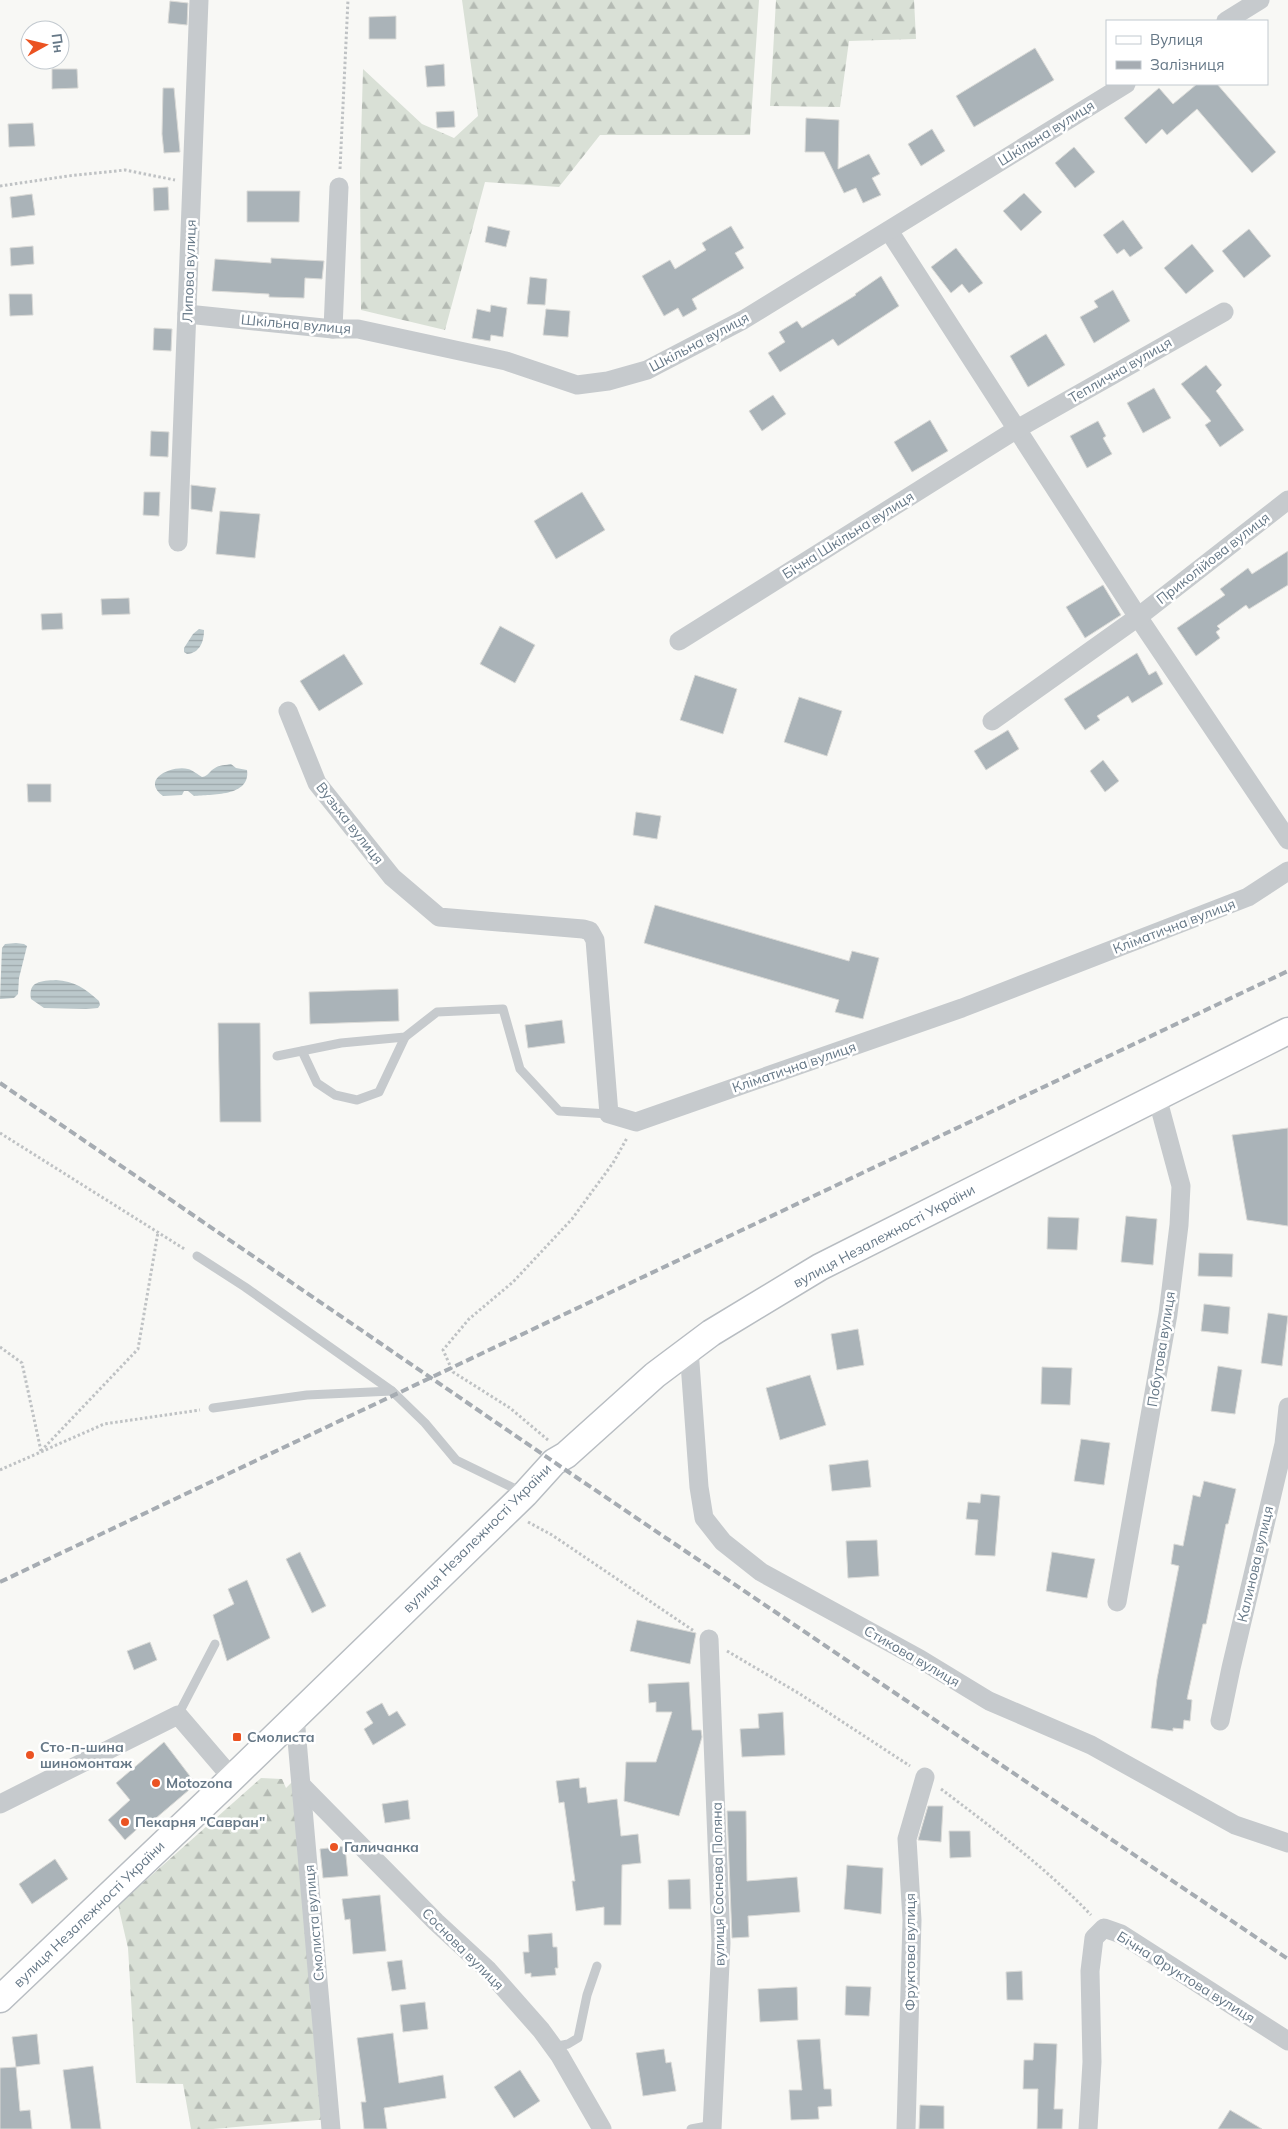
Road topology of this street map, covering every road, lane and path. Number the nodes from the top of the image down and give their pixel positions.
1 (200, 0) edge
2 (348, 0) edge
3 (1260, 0) edge
4 (1228, 20) edge
5 (1118, 86) edge
6 (192, 184) junction
7 (0, 186) edge
8 (339, 187) joint
9 (889, 231) junction
10 (1224, 312) dead end
11 (187, 314) junction
12 (333, 328) junction
13 (1017, 429) junction
14 (1288, 500) edge
15 (178, 542) dead end
16 (1138, 617) junction
17 (679, 641) dead end
18 (288, 711) dead end
19 (992, 721) dead end
20 (1288, 840) edge
21 (1288, 871) edge
22 (1288, 1031) edge
23 (405, 1037) junction
24 (302, 1051) junction
25 (277, 1056) dead end
26 (1157, 1097) junction
27 (610, 1114) junction
28 (636, 1122) junction
29 (0, 1133) edge
30 (158, 1232) junction
31 (197, 1256) joint
32 (0, 1347) edge
33 (689, 1349) junction
34 (392, 1391) junction
35 (1288, 1407) edge
36 (213, 1408) joint
37 (41, 1450) junction
38 (566, 1455) junction
39 (0, 1470) edge
40 (516, 1502) junction
41 (1117, 1602) dead end
42 (709, 1639) junction
43 (215, 1644) dead end
44 (178, 1715) junction
45 (295, 1717) junction
46 (1220, 1721) dead end
47 (232, 1778) junction
48 (925, 1778) junction
49 (302, 1786) junction
50 (0, 1804) edge
51 (1288, 1843) edge
52 (1104, 1928) junction
53 (597, 1966) dead end
54 (0, 1999) edge
55 (1288, 2041) edge
56 (553, 2047) junction
57 (712, 2127) edge
58 (330, 2129) edge
59 (602, 2129) edge
60 (691, 2129) edge
61 (906, 2129) edge
62 (1088, 2129) edge

1 - 6 street, Липова вулиця
2 - 8 path
3 - 4 street
5 - 9 street, Шкільна вулиця
6 - 7 path
6 - 11 street, Липова вулиця
8 - 12 street
9 - 12 street, Шкільна вулиця
9 - 13 street
10 - 13 street, Теплична вулиця
11 - 12 street, Шкільна вулиця
11 - 15 street, Липова вулиця
13 - 16 street
13 - 17 street, Бічна Шкільна вулиця
14 - 16 street, Приколійова вулиця
16 - 19 street, Приколійова вулиця
16 - 20 street
18 - 27 street, Вузька вулиця
21 - 28 street, Кліматична вулиця
22 - 26 main road, вулиця Незалежності України
23 - 24 lane
23 - 24 lane
23 - 27 lane
24 - 25 lane
26 - 33 main road, вулиця Незалежності України
26 - 41 street, Побутова вулиця
27 - 28 street
28 - 38 path
29 - 30 path
30 - 31 path
30 - 37 path
31 - 34 lane
32 - 37 path
33 - 38 main road, вулиця Незалежності України
33 - 51 street, Стикова вулиця
34 - 36 lane
34 - 40 lane
35 - 46 street, Калинова вулиця
36 - 37 path
37 - 39 path
38 - 40 main road, вулиця Незалежності України
40 - 42 path
40 - 45 main road, вулиця Незалежності України
42 - 48 path
42 - 57 street, вулиця Соснова Поляна
43 - 44 lane
44 - 47 street
44 - 50 street
45 - 47 main road, вулиця Незалежності України
45 - 49 street, Смолиста вулиця
47 - 54 main road, вулиця Незалежності України
48 - 52 path
48 - 61 street, Фруктова вулиця
49 - 56 street, Соснова вулиця
49 - 58 street, Смолиста вулиця
52 - 55 street, Бічна Фруктова вулиця
52 - 62 street, Бічна Фруктова вулиця
53 - 56 lane
56 - 59 street, Соснова вулиця
57 - 60 lane

